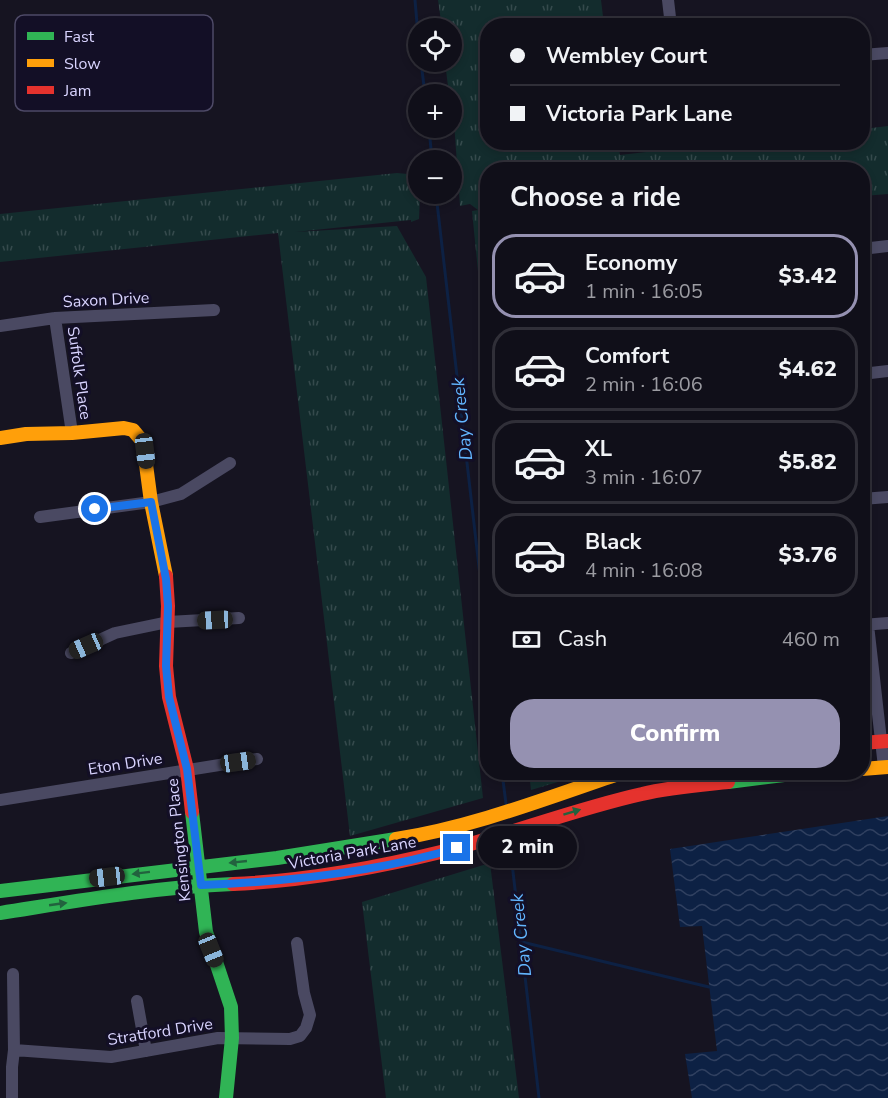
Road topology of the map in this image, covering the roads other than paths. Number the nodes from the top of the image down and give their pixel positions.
1 (668, 0) edge
2 (670, 18) edge
3 (888, 53) edge
4 (870, 54) edge
5 (888, 246) edge
6 (870, 248) edge
7 (214, 310) dead end
8 (55, 318) junction
9 (0, 326) edge
10 (888, 371) edge
11 (870, 373) edge
12 (72, 433) junction
13 (0, 438) edge
14 (230, 463) dead end
15 (888, 497) edge
16 (870, 498) edge
17 (151, 502) junction
18 (40, 517) dead end
19 (239, 618) dead end
20 (168, 622) junction
21 (888, 623) edge
22 (870, 625) edge
23 (71, 653) dead end
24 (870, 654) edge
25 (885, 742) edge
26 (870, 743) edge
27 (257, 759) dead end
28 (886, 767) edge
29 (870, 768) edge
30 (187, 769) junction
31 (599, 780) edge
32 (739, 780) edge
33 (0, 800) edge
34 (199, 866) junction
35 (201, 885) junction
36 (0, 891) edge
37 (0, 913) edge
38 (297, 943) dead end
39 (13, 974) dead end
40 (137, 1001) dead end
41 (231, 1037) junction
42 (14, 1050) junction
43 (146, 1051) junction
44 (12, 1098) edge
45 (226, 1098) edge

1 - 2 street
3 - 4 street
5 - 6 street
7 - 8 street, Saxon Drive
8 - 9 street, Saxon Drive
8 - 12 street, Suffolk Place
10 - 11 street
12 - 13 street
12 - 17 street, Kensington Place
14 - 17 street
15 - 16 street
17 - 18 street
17 - 20 street, Kensington Place
19 - 20 street
20 - 23 street
20 - 30 street, Kensington Place
21 - 22 street
24 - 25 street
25 - 26 street
25 - 28 street
27 - 30 street, Eton Drive
28 - 29 street
30 - 33 street, Eton Drive
30 - 34 street, Kensington Place
31 -> 34 street, Victoria Park Lane
35 -> 32 street, Victoria Park Lane
34 - 35 street, Kensington Place
34 -> 36 street, Victoria Park Lane
37 -> 35 street, Victoria Park Lane
35 - 41 street, Kensington Place
38 - 41 street, Stratford Drive
39 - 42 street
40 - 43 street
41 - 43 street, Stratford Drive
41 - 45 street, Kensington Place
42 - 43 street, Stratford Drive
42 - 44 street

